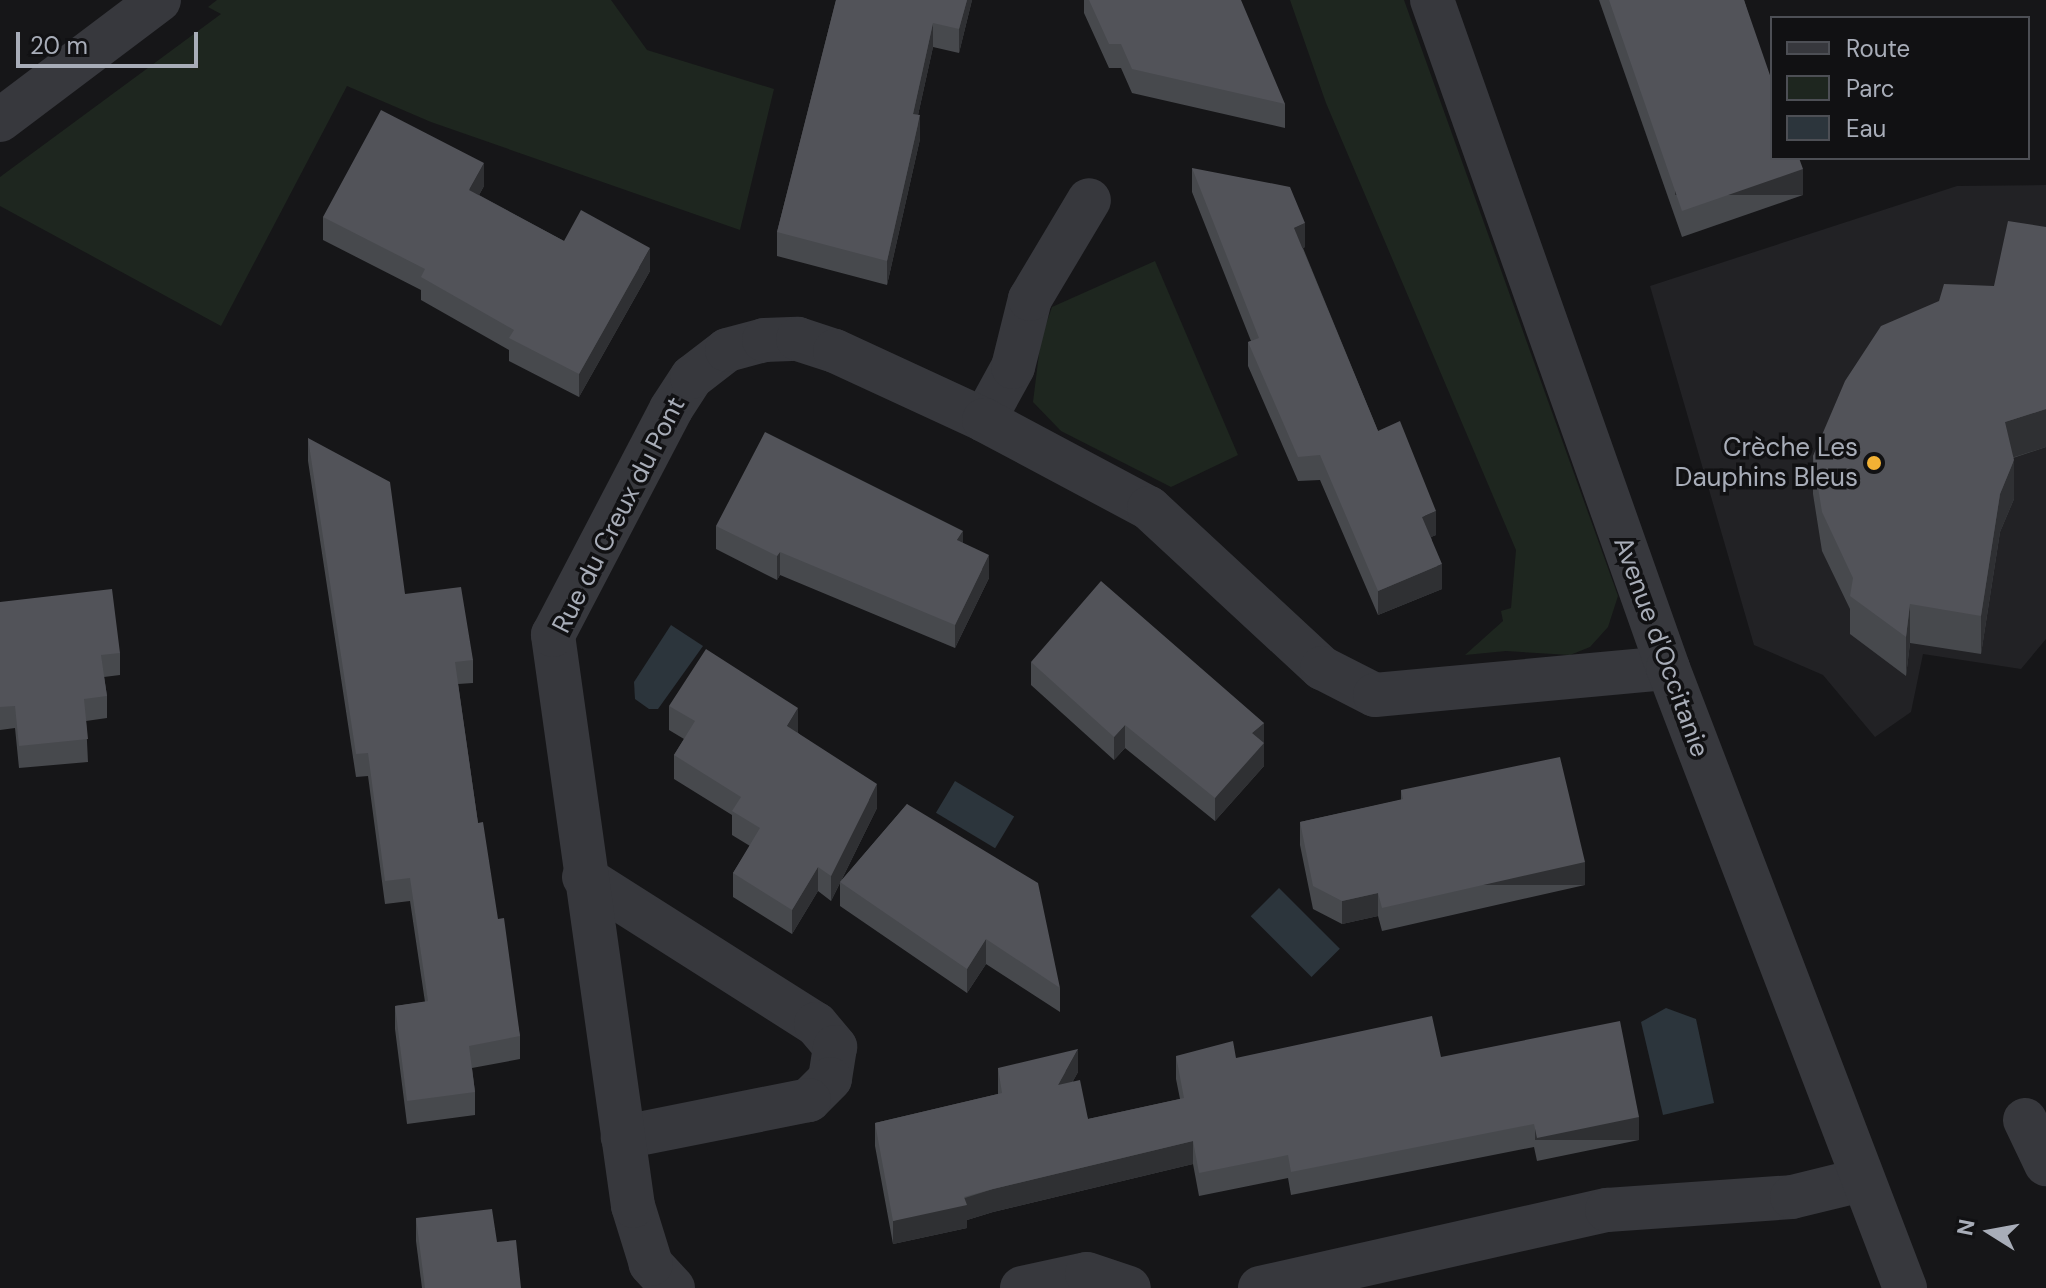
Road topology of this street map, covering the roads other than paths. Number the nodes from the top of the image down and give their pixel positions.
1 (159, 0) edge
2 (1432, 0) edge
3 (0, 120) edge
4 (1089, 200) dead end
5 (984, 420) junction
6 (1668, 668) junction
7 (584, 877) junction
8 (2025, 1120) dead end
9 (623, 1137) junction
10 (2046, 1164) edge
11 (1861, 1180) junction
12 (673, 1288) edge
13 (1022, 1288) edge
14 (1129, 1288) edge
15 (1260, 1288) edge
16 (1905, 1288) edge

1 - 3 street
2 - 6 street, Avenue d'Occitanie
4 - 5 street
5 - 6 street, Rue du Creux du Pont
5 - 7 street, Rue du Creux du Pont
6 - 11 street, Avenue d'Occitanie
7 - 9 street, Rue du Creux du Pont
7 - 9 street
8 - 10 street
9 - 12 street, Rue du Creux du Pont
11 - 15 street
11 - 16 street, Avenue d'Occitanie
13 - 14 street

